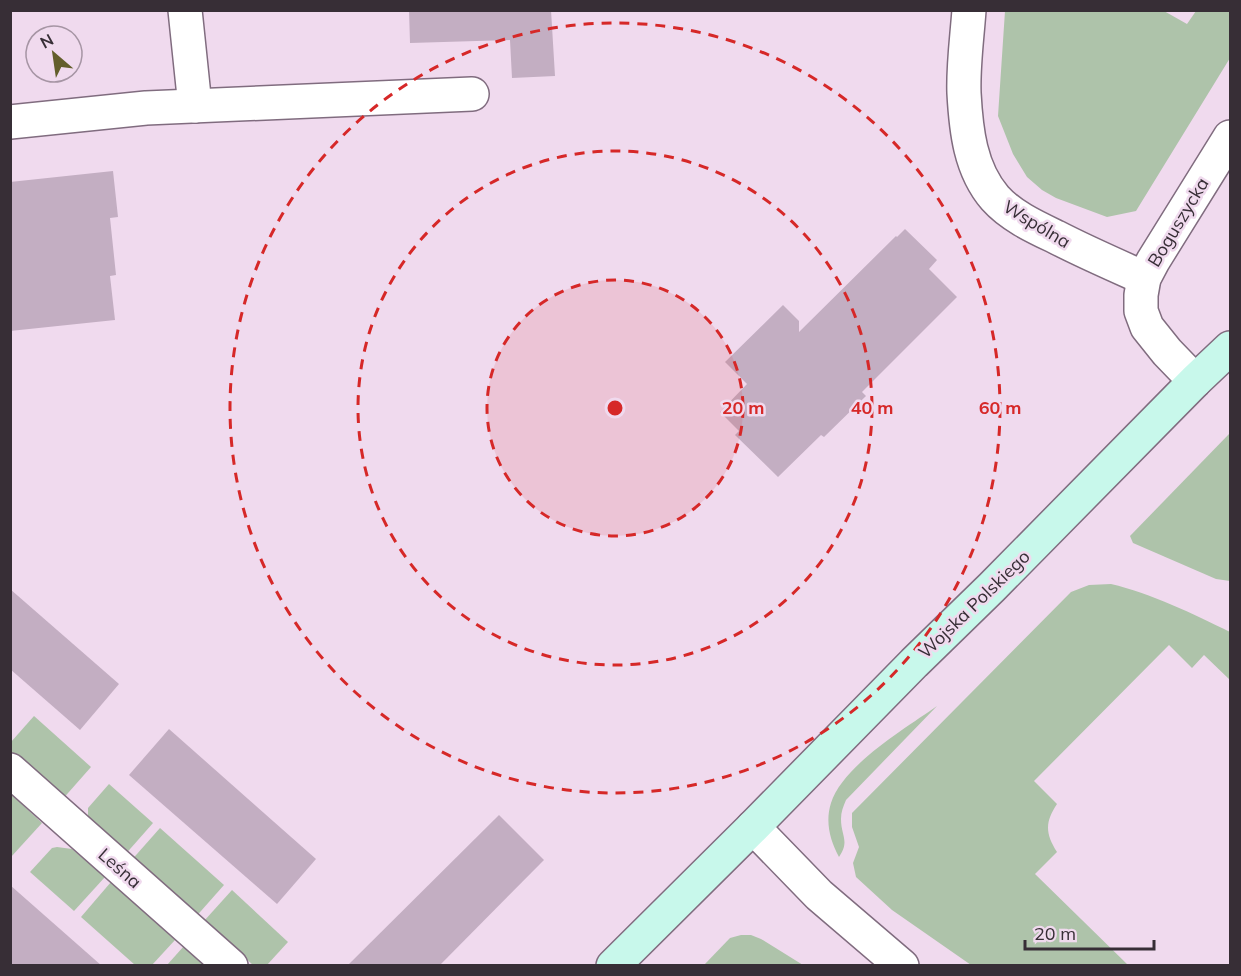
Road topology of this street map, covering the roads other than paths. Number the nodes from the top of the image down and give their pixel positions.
1 (185, 10) edge
2 (969, 10) edge
3 (472, 94) dead end
4 (195, 106) junction
5 (10, 122) edge
6 (1230, 137) edge
7 (1144, 278) junction
8 (1230, 348) edge
9 (1195, 381) junction
10 (10, 770) edge
11 (753, 827) junction
12 (231, 966) edge
13 (613, 966) edge
14 (902, 966) edge

1 - 4 street
2 - 7 street, Wspólna
3 - 4 street
4 - 5 street
6 - 7 street, Boguszycka
7 - 9 street
8 - 9 main road, Wojska Polskiego
9 - 11 main road, Wojska Polskiego
10 - 12 street, Leśna
11 - 13 main road, Wojska Polskiego
11 - 14 street

